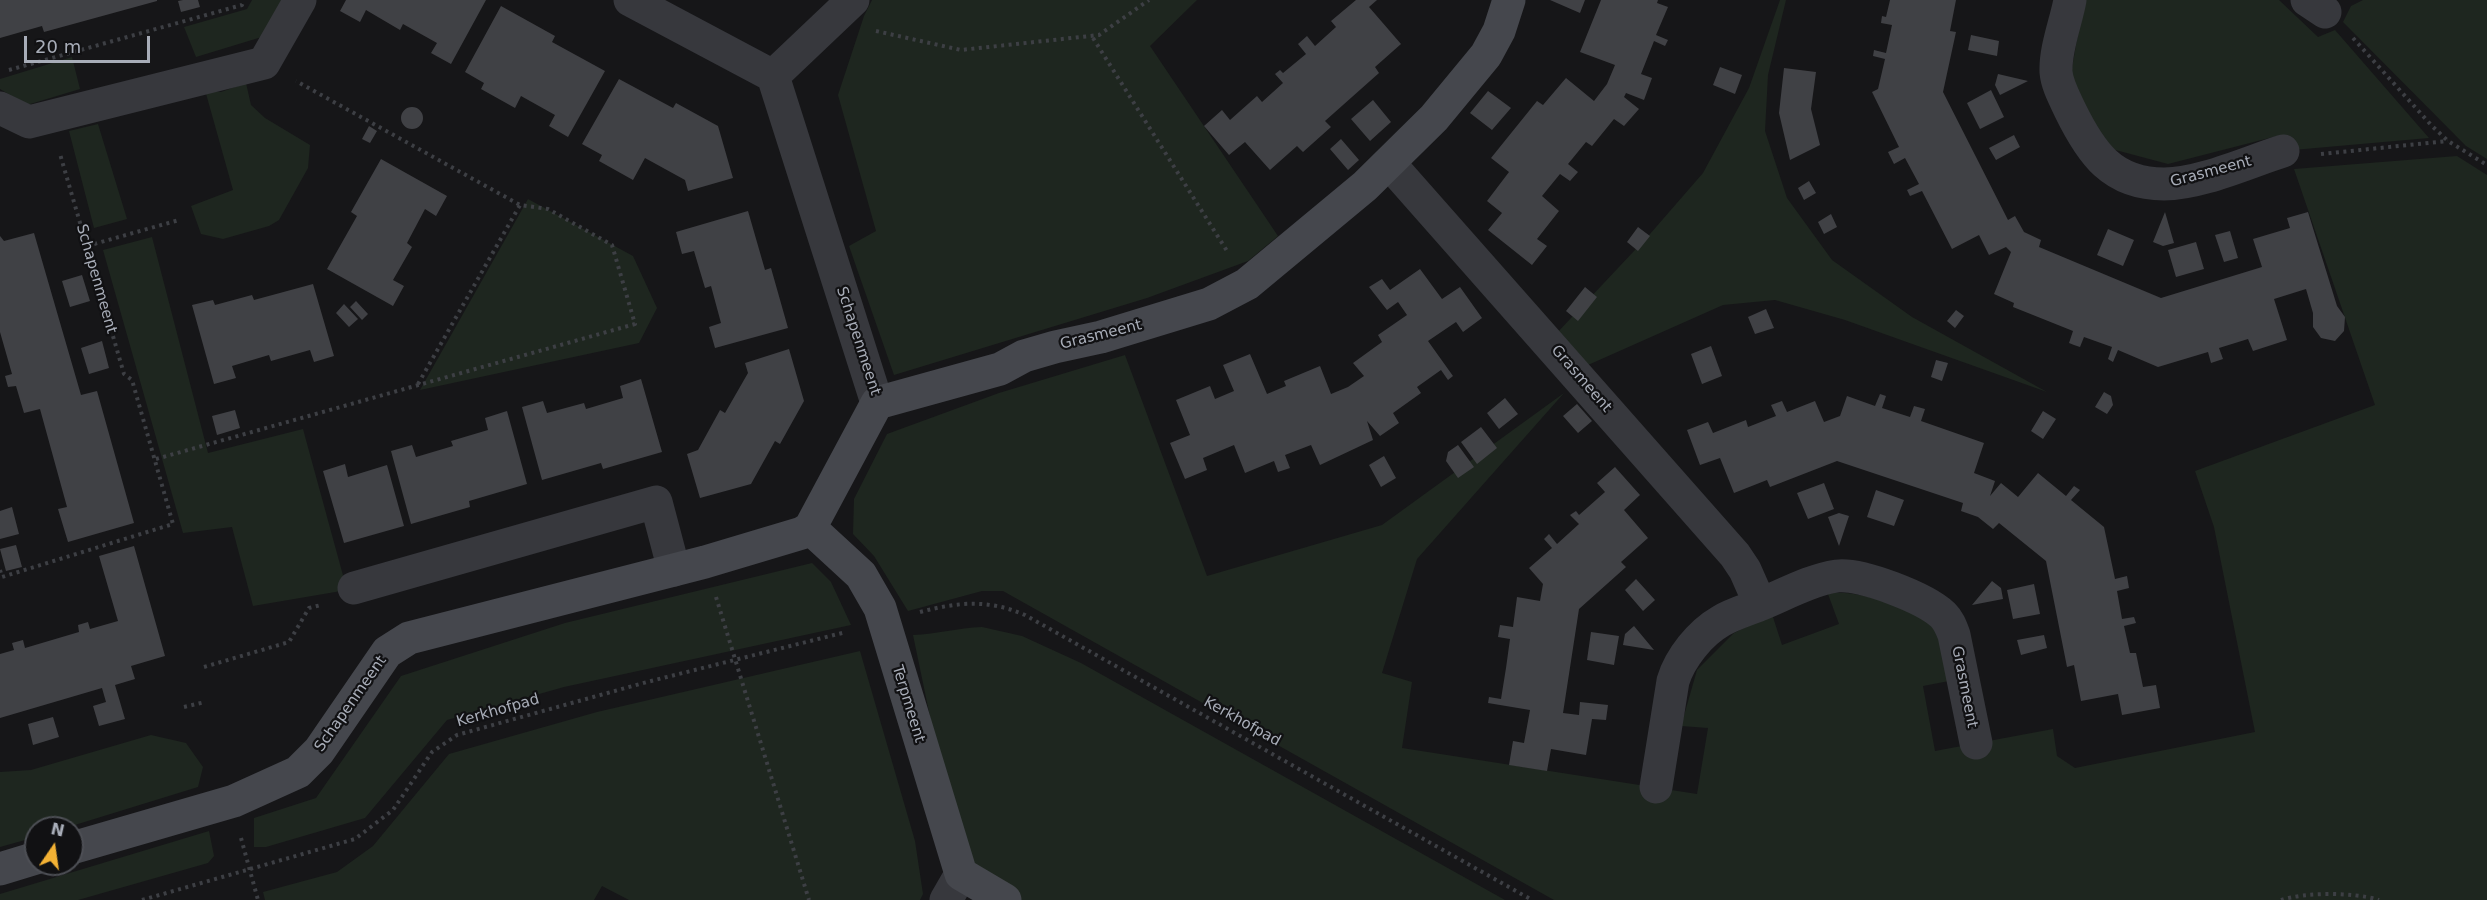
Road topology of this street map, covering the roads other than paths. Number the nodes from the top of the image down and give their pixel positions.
1 (300, 0) edge
2 (630, 0) edge
3 (853, 0) edge
4 (1509, 0) edge
5 (2070, 0) edge
6 (773, 76) junction
7 (0, 108) edge
8 (2298, 153) road end
9 (1389, 163) junction
10 (877, 403) junction
11 (810, 528) junction
12 (674, 570) junction
13 (341, 595) road end
14 (1760, 604) junction
15 (1976, 743) dead end
16 (1656, 787) dead end
17 (84, 845) edge
18 (24, 862) edge
19 (0, 869) edge
20 (954, 887) edge
21 (1005, 900) edge

1 - 7 street
2 - 6 street
3 - 6 street
4 - 9 street, Grasmeent
5 - 8 street, Grasmeent
6 - 10 street, Schapenmeent
9 - 10 street, Grasmeent
9 - 14 street, Grasmeent
10 - 11 street, Schapenmeent
11 - 12 street, Schapenmeent
11 - 20 street, Terpmeent
12 - 13 street
12 - 17 street, Schapenmeent
14 - 15 street, Grasmeent
14 - 16 street, Grasmeent
18 - 19 street
20 - 21 street

